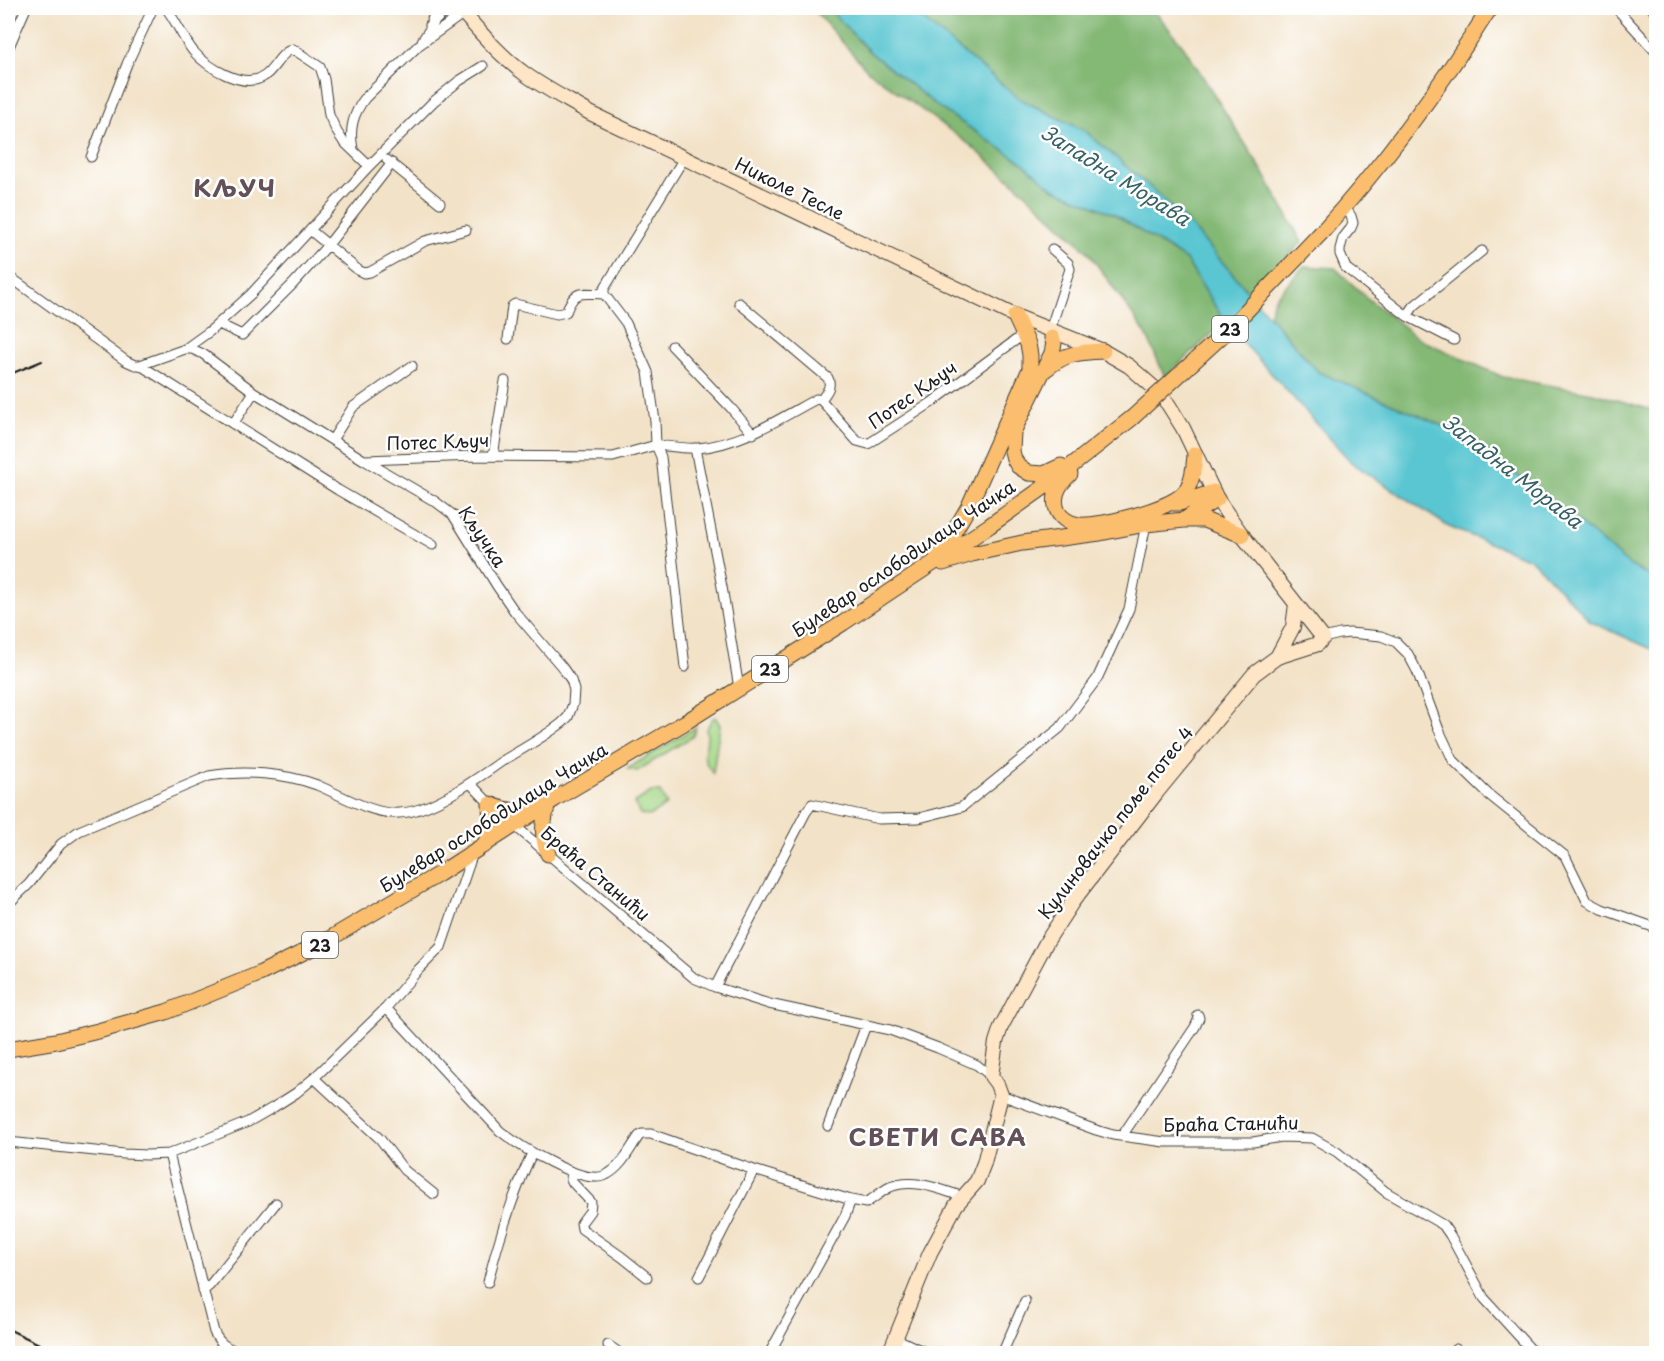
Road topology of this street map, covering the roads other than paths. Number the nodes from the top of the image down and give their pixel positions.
1 (26, 8) edge
2 (153, 8) edge
3 (166, 8) edge
4 (433, 8) edge
5 (448, 8) edge
6 (1616, 8) edge
7 (1652, 8) edge
8 (461, 10) edge
9 (1485, 10) edge
10 (1656, 13) edge
11 (429, 30) junction
12 (419, 45) junction
13 (8, 49) edge
14 (1656, 52) edge
15 (483, 66) dead end
16 (352, 122) junction
17 (333, 124) junction
18 (353, 149) junction
19 (381, 155) junction
20 (91, 157) dead end
21 (684, 158) junction
22 (392, 163) junction
23 (369, 166) junction
24 (440, 202) dead end
25 (1345, 207) junction
26 (310, 230) junction
27 (466, 230) dead end
28 (328, 245) junction
29 (1052, 249) dead end
30 (1482, 251) dead end
31 (8, 277) edge
32 (604, 294) junction
33 (739, 303) dead end
34 (1015, 316) junction
35 (1407, 316) junction
36 (219, 324) junction
37 (1024, 334) junction
38 (1053, 334) junction
39 (508, 339) dead end
40 (1454, 340) dead end
41 (672, 346) dead end
42 (185, 349) junction
43 (1104, 351) junction
44 (140, 365) junction
45 (412, 366) dead end
46 (1037, 370) junction
47 (505, 381) dead end
48 (254, 392) junction
49 (821, 400) junction
50 (232, 424) junction
51 (753, 434) junction
52 (332, 440) junction
53 (656, 445) junction
54 (695, 448) junction
55 (1195, 454) junction
56 (493, 456) junction
57 (364, 460) junction
58 (1078, 460) junction
59 (1215, 496) junction
60 (1170, 502) junction
61 (1184, 519) junction
62 (1146, 524) junction
63 (1242, 535) junction
64 (433, 545) dead end
65 (930, 565) junction
66 (1296, 604) junction
67 (1323, 638) junction
68 (1277, 657) junction
69 (685, 667) dead end
70 (739, 688) junction
71 (470, 783) junction
72 (548, 803) junction
73 (490, 804) junction
74 (514, 825) junction
75 (479, 849) junction
76 (549, 854) junction
77 (8, 904) edge
78 (1656, 928) edge
79 (715, 987) junction
80 (386, 1008) junction
81 (1198, 1015) dead end
82 (866, 1025) junction
83 (8, 1049) edge
84 (991, 1076) junction
85 (314, 1078) junction
86 (1001, 1095) junction
87 (828, 1126) dead end
88 (1122, 1136) junction
89 (8, 1142) edge
90 (532, 1153) junction
91 (169, 1154) junction
92 (754, 1170) junction
93 (572, 1172) junction
94 (434, 1194) dead end
95 (964, 1197) junction
96 (851, 1200) junction
97 (276, 1203) dead end
98 (647, 1277) dead end
99 (699, 1277) dead end
100 (488, 1282) dead end
101 (203, 1291) junction
102 (1025, 1301) dead end
103 (895, 1338) junction
104 (608, 1346) dead end
105 (250, 1353) edge
106 (621, 1353) edge
107 (769, 1353) edge
108 (889, 1353) edge
109 (929, 1353) edge
110 (1002, 1353) edge
111 (1534, 1353) edge

1 - 13 street
2 - 20 street
3 - 17 street
4 - 11 street
5 - 11 street
6 - 14 street
7 - 10 street
8 - 12 street
8 - 21 street, Николе Тесле
9 - 25 main road, Булевар ослободилаца Чачка / 23
11 - 12 street
12 - 16 street
15 - 19 street
16 - 17 street
16 - 18 street
17 - 18 street
18 - 23 street
19 - 22 street
19 - 23 street
21 - 32 street
21 - 34 street, Николе Тесле
22 - 24 street
22 - 28 street
23 - 26 street
25 - 35 street
25 - 58 main road, Булевар ослободилаца Чачка / 23, bridge
26 - 28 street
26 - 36 street
27 - 28 street
28 - 36 street
29 - 38 street
30 - 35 street
31 - 44 street
32 - 39 street
32 - 53 street
33 - 49 street
34 - 37 main road
34 - 38 street, Николе Тесле
35 - 40 street
36 - 42 street
37 - 46 main road
37 - 49 street, Потес Кључ
38 - 43 street, Николе Тесле
38 - 46 main road
41 - 51 street
42 - 44 street
42 - 48 street, Кључка
43 - 46 main road
43 - 55 street, Николе Тесле
44 - 50 street
45 - 52 street
46 - 58 main road
46 - 65 main road
47 - 56 street
48 - 50 street
48 - 52 street, Кључка
49 - 51 street, Потес Кључ
50 - 64 street
51 - 54 street, Потес Кључ
52 - 57 street, Кључка
53 - 54 street, Потес Кључ
53 - 56 street, Потес Кључ
53 - 69 street
54 - 70 street
55 - 59 street
55 - 60 main road
56 - 57 street, Потес Кључ
57 - 71 street, Кључка
58 - 60 main road
58 - 65 main road, Булевар ослободилаца Чачка / 23
59 - 60 main road
59 - 61 main road
59 - 63 street
61 - 62 main road
61 - 63 main road
62 - 65 main road
62 - 79 street
63 - 66 street
65 - 70 main road, Булевар ослободилаца Чачка / 23
66 - 67 street
66 - 68 street, Кулиновачко поље потес 4
67 - 68 street, Кулиновачко поље потес 4
67 - 78 street
68 - 84 street, Кулиновачко поље потес 4
70 - 72 main road, Булевар ослободилаца Чачка / 23
71 - 73 street, Браћа Станићи
71 - 77 street
72 - 73 main road
72 - 74 main road, Булевар ослободилаца Чачка / 23
72 - 76 main road
73 - 74 street, Браћа Станићи
73 - 75 main road
74 - 75 main road, Булевар ослободилаца Чачка / 23
74 - 76 street, Браћа Станићи
75 - 80 street
75 - 83 main road, Булевар ослободилаца Чачка / 23
76 - 79 street, Браћа Станићи
79 - 82 street, Браћа Станићи
80 - 85 street
80 - 90 street
81 - 88 street, Браћа Станићи
82 - 84 street, Браћа Станићи
82 - 87 street
84 - 86 street
85 - 91 street
85 - 94 street
86 - 88 street, Браћа Станићи
86 - 95 street
88 - 111 street, Браћа Станићи
89 - 91 street
90 - 93 street
90 - 100 street
91 - 101 street
92 - 93 street
92 - 96 street
92 - 99 street
93 - 98 street
95 - 96 street
95 - 103 street
96 - 107 street
97 - 101 street
101 - 105 street
102 - 110 street
103 - 108 street
103 - 109 street
104 - 106 street

